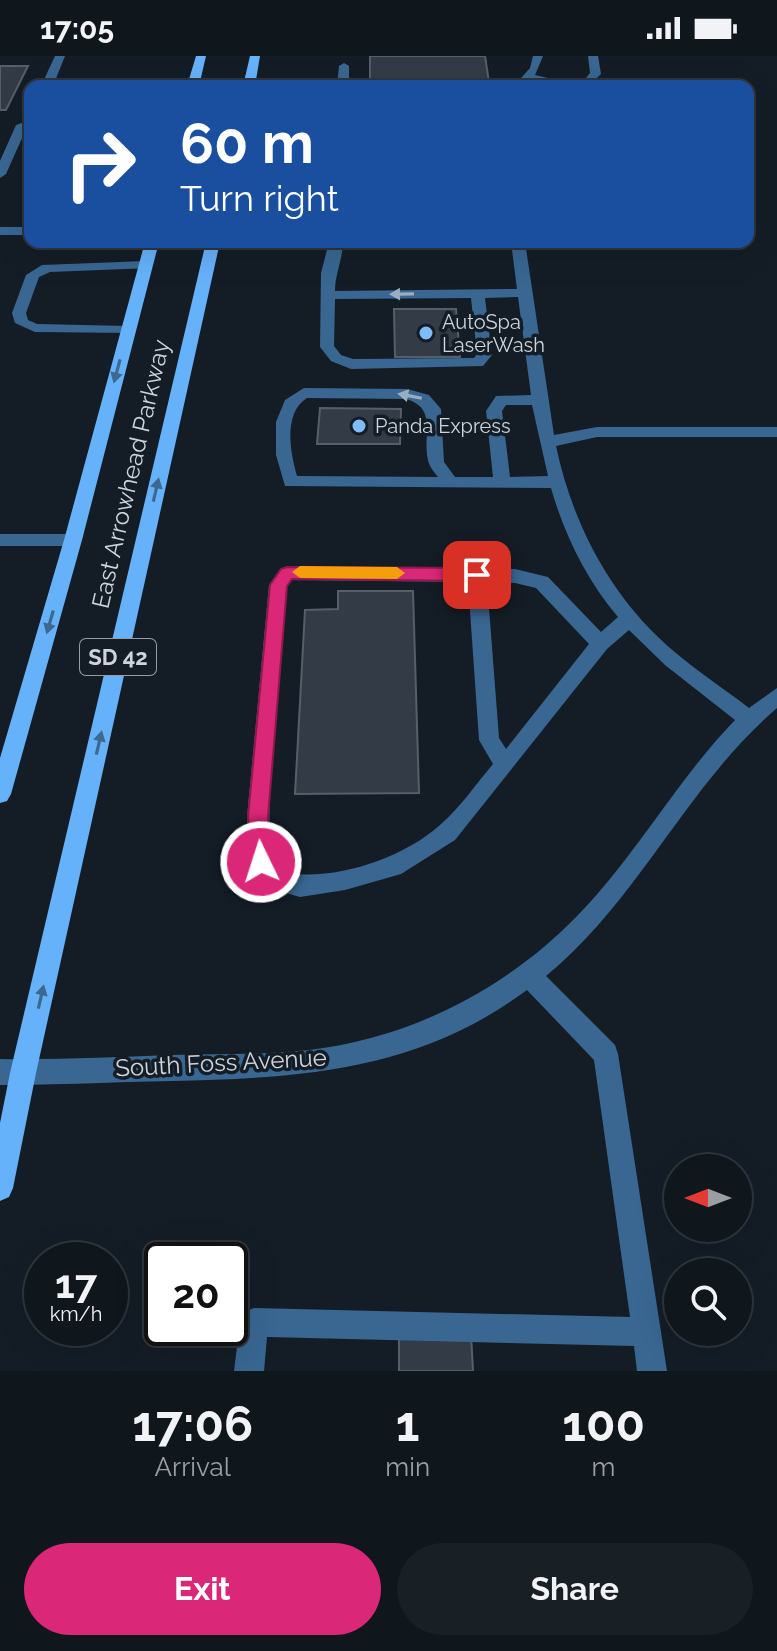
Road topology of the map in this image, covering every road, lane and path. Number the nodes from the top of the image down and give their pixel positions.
1 (60, 56) edge
2 (201, 56) edge
3 (255, 56) edge
4 (538, 56) edge
5 (593, 56) edge
6 (344, 66) dead end
7 (529, 77) junction
8 (50, 80) edge
9 (195, 80) edge
10 (250, 80) edge
11 (343, 80) edge
12 (526, 80) edge
13 (543, 80) edge
14 (590, 80) edge
15 (24, 124) edge
16 (0, 174) edge
17 (0, 231) edge
18 (24, 231) edge
19 (150, 248) edge
20 (212, 248) edge
21 (337, 248) edge
22 (519, 248) edge
23 (145, 265) junction
24 (477, 293) junction
25 (526, 293) junction
26 (327, 295) junction
27 (128, 330) junction
28 (541, 400) junction
29 (777, 432) edge
30 (547, 442) junction
31 (556, 482) junction
32 (450, 483) junction
33 (502, 483) junction
34 (0, 540) edge
35 (73, 540) junction
36 (477, 575) junction
37 (630, 618) junction
38 (600, 644) junction
39 (777, 696) edge
40 (748, 719) junction
41 (505, 765) junction
42 (0, 794) edge
43 (528, 974) junction
44 (12, 1072) edge
45 (0, 1188) edge
46 (647, 1332) junction
47 (249, 1371) edge
48 (652, 1371) edge

1 - 8 street
2 - 9 main road
3 - 10 main road
4 - 7 street
5 - 14 street
6 - 11 street
7 - 12 street
7 - 13 street
15 - 16 street
17 - 18 street
19 - 23 main road, East Arrowhead Parkway / SD 42
44 -> 20 main road, East Arrowhead Parkway / SD 42
21 - 26 street
22 - 25 street
23 - 27 main road, East Arrowhead Parkway / SD 42
23 - 27 street
24 - 25 street
24 -> 26 street
24 - 26 street
25 - 28 street
27 -> 35 main road, East Arrowhead Parkway / SD 42
28 - 30 street
28 - 33 street
29 - 30 street
30 - 31 street
31 - 33 street
31 - 37 street
32 -> 32 street
32 - 33 street
34 - 35 street
35 -> 42 main road, East Arrowhead Parkway / SD 42
36 - 38 street
36 - 41 street
36 - 41 street
37 - 38 street
37 - 40 street
38 - 41 street
39 - 40 street, South Foss Avenue
40 - 43 street, South Foss Avenue
43 - 44 street, South Foss Avenue
43 - 46 street
44 - 45 main road, East Arrowhead Parkway / SD 42
46 - 47 street
46 - 48 street

